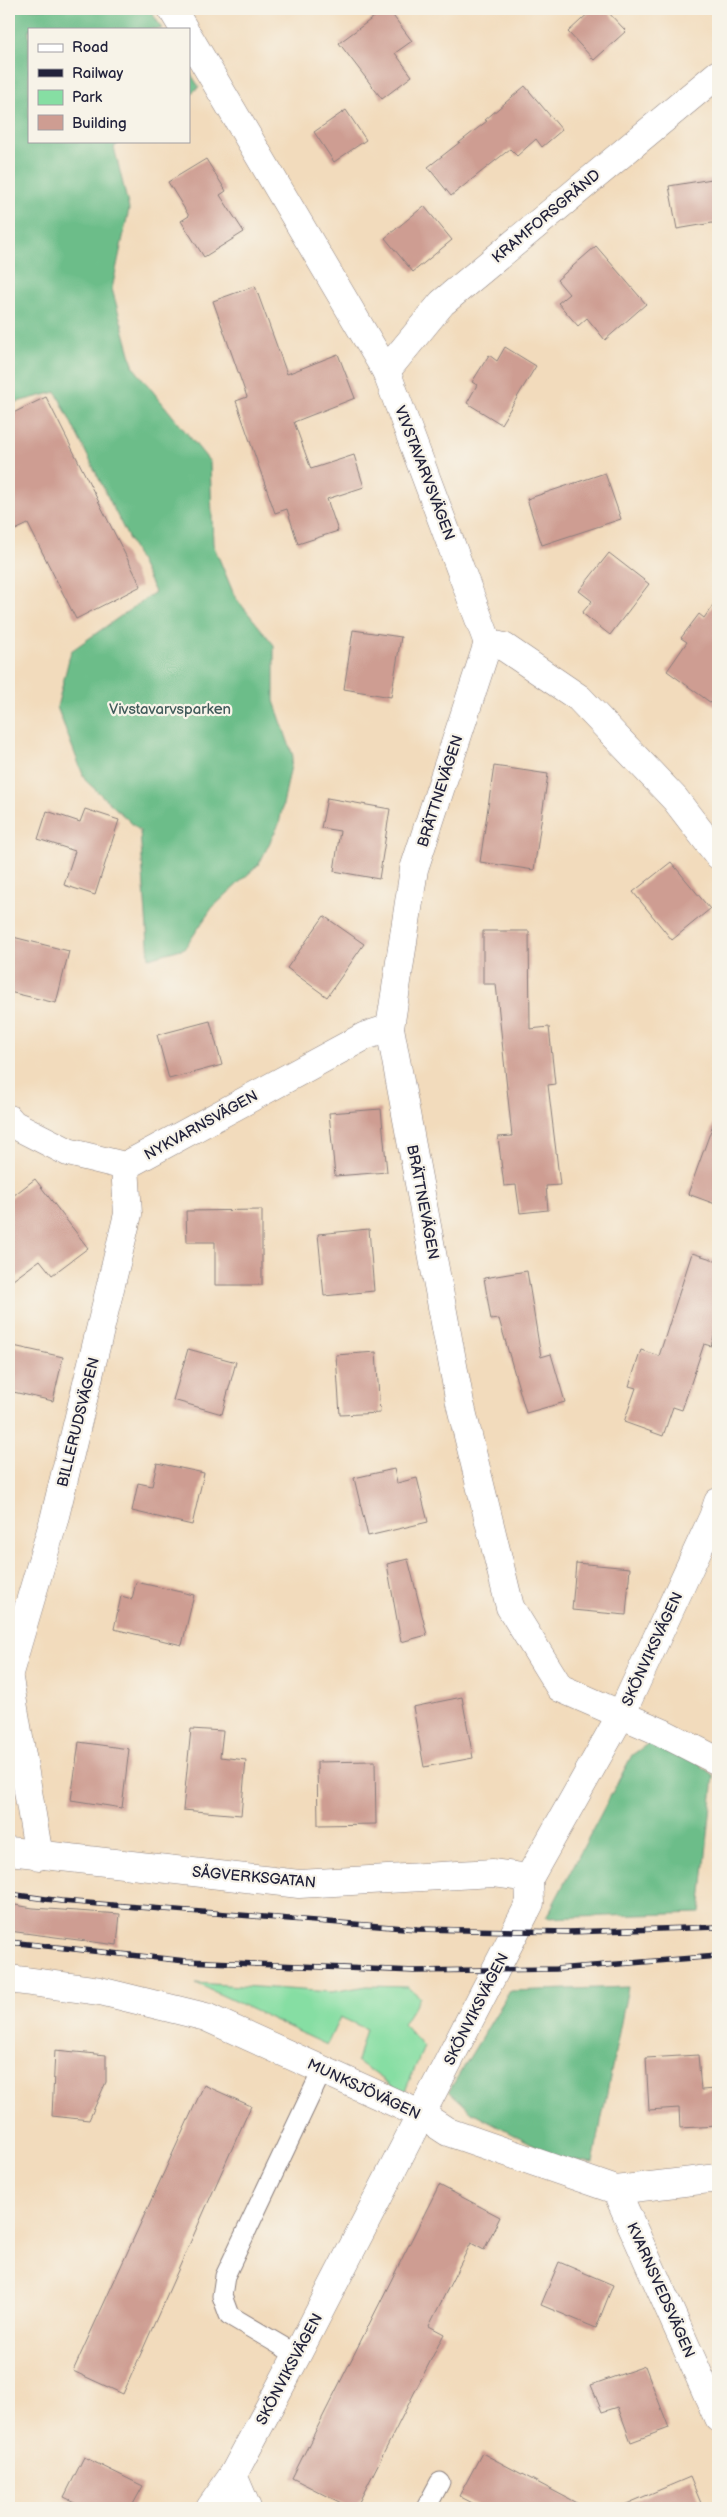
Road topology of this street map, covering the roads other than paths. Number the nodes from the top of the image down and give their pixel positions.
1 (172, 9) edge
2 (183, 28) edge
3 (190, 39) edge
4 (718, 74) edge
5 (386, 370) junction
6 (488, 643) junction
7 (718, 854) edge
8 (390, 1028) junction
9 (9, 1119) edge
10 (125, 1166) junction
11 (718, 1502) edge
12 (9, 1673) edge
13 (9, 1679) edge
14 (621, 1715) junction
15 (718, 1761) edge
16 (9, 1851) edge
17 (40, 1856) junction
18 (529, 1878) junction
19 (9, 1979) edge
20 (322, 2071) junction
21 (422, 2115) junction
22 (718, 2178) edge
23 (616, 2190) junction
24 (297, 2356) junction
25 (718, 2418) edge
26 (233, 2475) junction
27 (440, 2482) dead end
28 (210, 2508) edge
29 (247, 2508) edge
30 (426, 2508) edge

1 - 2 street
3 - 5 street, VIVSTAVARVSVÄGEN
4 - 5 street, KRAMFORSGRÄND
5 - 6 street, VIVSTAVARVSVÄGEN
6 - 7 street
6 - 8 street, BRÄTTNEVÄGEN
8 - 10 street, NYKVARNSVÄGEN
8 - 14 street, BRÄTTNEVÄGEN
9 - 10 street
10 - 12 street, BILLERUDSVÄGEN
11 - 14 street, SKÖNVIKSVÄGEN
13 - 17 street
14 - 15 street
14 - 18 street, SKÖNVIKSVÄGEN
16 - 17 street, SÅGVERKSGATAN
17 - 18 street, SÅGVERKSGATAN
18 - 21 street, SKÖNVIKSVÄGEN
19 - 20 street, MUNKSJÖVÄGEN
20 - 21 street, MUNKSJÖVÄGEN
20 - 24 lane
21 - 23 street, MUNKSJÖVÄGEN
21 - 24 street, SKÖNVIKSVÄGEN
22 - 23 street, MUNKSJÖVÄGEN
23 - 25 street, KVARNSVEDSVÄGEN
24 - 26 street, SKÖNVIKSVÄGEN
26 - 28 street, SKÖNVIKSVÄGEN
26 - 29 street
27 - 30 lane

